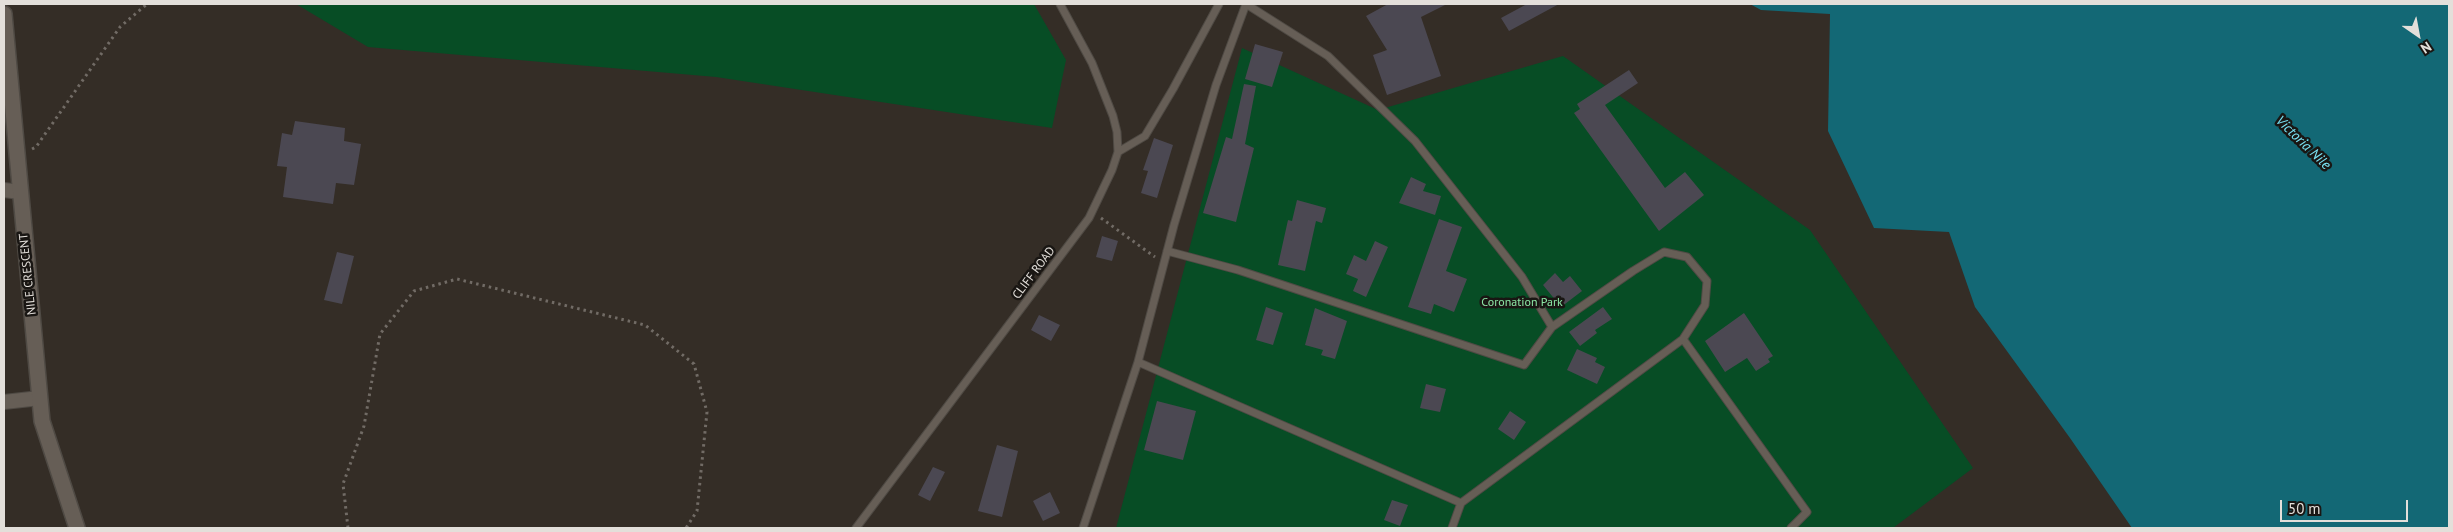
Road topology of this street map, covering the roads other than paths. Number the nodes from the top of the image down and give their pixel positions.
1 (1060, 4) edge
2 (1219, 4) edge
3 (1246, 4) edge
4 (4, 14) edge
5 (1118, 152) junction
6 (4, 190) edge
7 (20, 192) junction
8 (1167, 251) junction
9 (1552, 327) junction
10 (1683, 339) junction
11 (1138, 362) junction
12 (40, 398) junction
13 (4, 402) edge
14 (1461, 503) junction
15 (77, 528) edge
16 (856, 528) edge
17 (1083, 528) edge
18 (1452, 528) edge
19 (1791, 528) edge

1 - 5 lane, CLIFF ROAD
2 - 5 lane
3 - 8 lane
3 - 9 lane
4 - 7 street, NILE CRESCENT
5 - 16 lane, CLIFF ROAD
6 - 7 street
7 - 12 street, NILE CRESCENT
8 - 9 lane
8 - 11 lane
9 - 10 lane
10 - 14 lane
10 - 19 lane
11 - 14 lane
11 - 17 lane
12 - 13 street
12 - 15 street, NILE CRESCENT
14 - 18 lane

